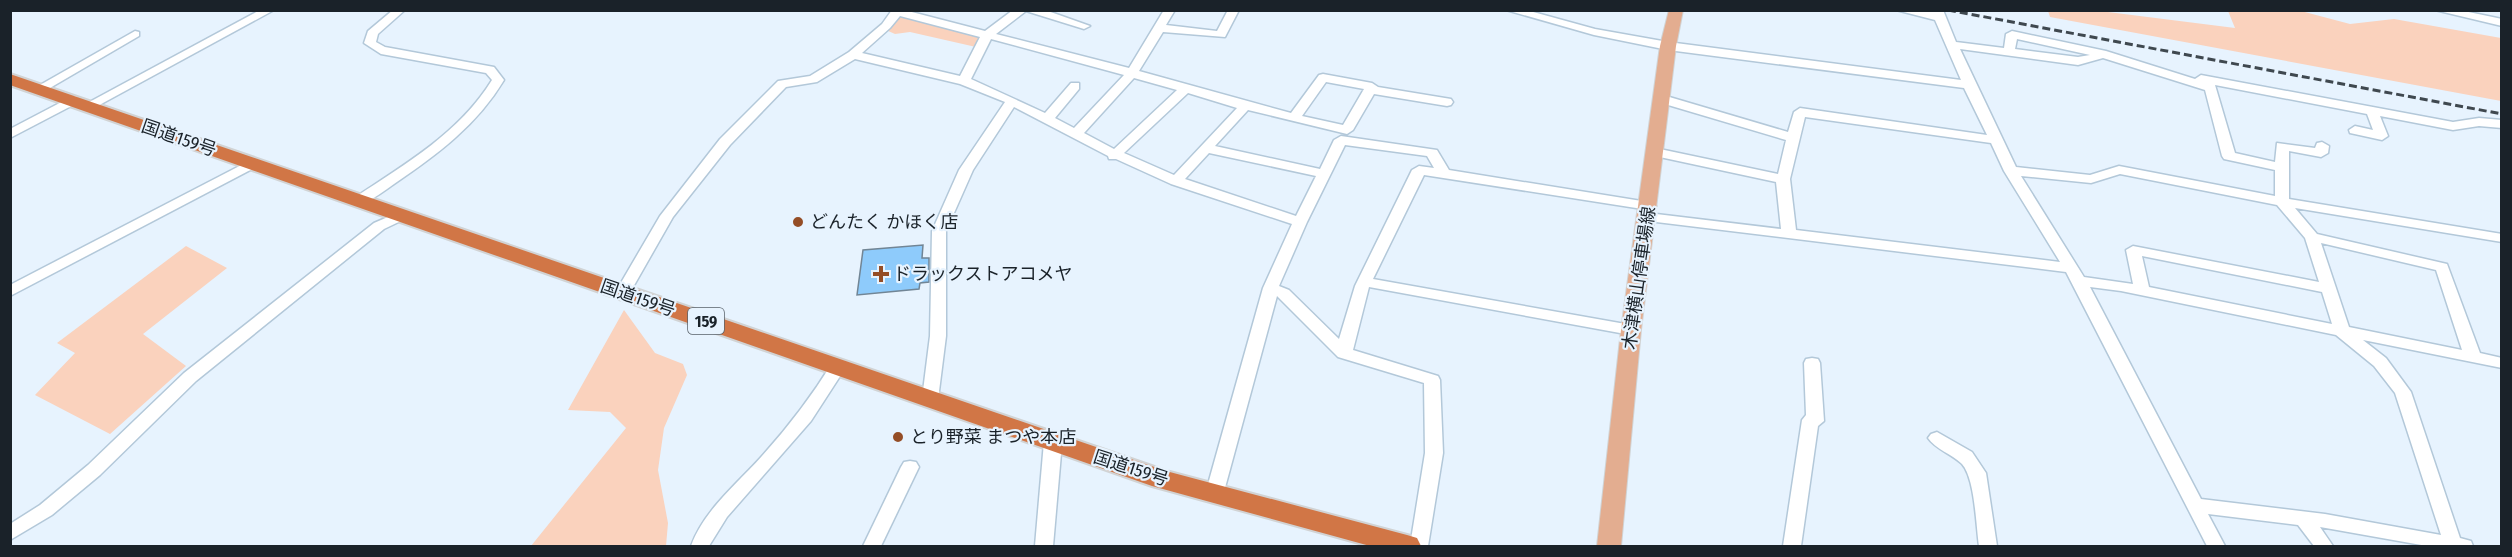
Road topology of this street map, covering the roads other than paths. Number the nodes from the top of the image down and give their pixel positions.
1 (253, 10) edge
2 (400, 10) edge
3 (1021, 10) edge
4 (1031, 10) edge
5 (1170, 10) edge
6 (1234, 10) edge
7 (1511, 10) edge
8 (1676, 10) edge
9 (1901, 10) edge
10 (2431, 10) edge
11 (2440, 10) edge
12 (268, 11) edge
13 (897, 11) edge
14 (1939, 14) edge
15 (2502, 23) edge
16 (2436, 24) dead end
17 (1084, 26) dead end
18 (1159, 28) junction
19 (135, 34) dead end
20 (987, 35) junction
21 (1953, 45) junction
22 (1668, 46) junction
23 (2009, 53) junction
24 (2102, 54) junction
25 (853, 55) junction
26 (2163, 72) junction
27 (1132, 74) junction
28 (10, 79) edge
29 (964, 81) junction
30 (1075, 86) dead end
31 (1970, 86) junction
32 (1186, 88) junction
33 (39, 89) junction
34 (1371, 90) junction
35 (1662, 99) junction
36 (1012, 101) junction
37 (1448, 102) dead end
38 (80, 103) junction
39 (1245, 106) junction
40 (2372, 111) junction
41 (1294, 118) junction
42 (1047, 119) junction
43 (2502, 124) edge
44 (2355, 130) dead end
45 (10, 134) edge
46 (1076, 134) junction
47 (1344, 135) junction
48 (1793, 138) junction
49 (1996, 140) junction
50 (2322, 146) dead end
51 (1206, 148) junction
52 (1655, 152) junction
53 (1114, 156) junction
54 (254, 163) junction
55 (2282, 167) junction
56 (2011, 171) junction
57 (1444, 173) junction
58 (1325, 174) junction
59 (1783, 179) junction
60 (1176, 182) junction
61 (362, 200) junction
62 (2282, 202) junction
63 (1648, 211) junction
64 (402, 215) junction
65 (1300, 222) junction
66 (1789, 234) junction
67 (2312, 237) junction
68 (2502, 238) edge
69 (2075, 275) junction
70 (1365, 282) junction
71 (1271, 288) junction
72 (2329, 289) junction
73 (2142, 290) junction
74 (10, 291) edge
75 (623, 293) junction
76 (1631, 330) junction
77 (2342, 331) junction
78 (1344, 353) junction
79 (2473, 357) junction
80 (1812, 363) dead end
81 (2502, 363) edge
82 (838, 367) junction
83 (930, 399) junction
84 (1937, 438) dead end
85 (1053, 442) junction
86 (910, 467) dead end
87 (1214, 495) junction
88 (2194, 505) junction
89 (2303, 518) junction
90 (10, 533) edge
91 (2459, 545) edge
92 (700, 546) edge
93 (872, 546) edge
94 (1044, 546) edge
95 (1407, 546) edge
96 (1419, 546) edge
97 (1609, 546) edge
98 (1792, 546) edge
99 (1988, 546) edge
100 (2216, 546) edge
101 (2324, 546) edge

1 - 12 street
2 - 61 street
3 - 20 street
4 - 17 street
5 - 18 street
6 - 18 street
7 - 22 street
8 - 22 main road, 木津横山停車場線
9 - 14 street
10 - 16 street
11 - 15 street
12 - 38 street
13 - 20 street
13 - 25 street
14 - 21 street
18 - 27 street
19 - 33 street
20 - 27 street
20 - 29 street
21 - 23 street
21 - 31 street
22 - 31 street
22 - 35 main road, 木津横山停車場線
23 - 24 street
23 - 24 street
24 - 26 street
25 - 29 street
25 - 75 street
26 - 40 street
26 - 55 street
27 - 32 street
27 - 46 street
28 - 33 highway, 国道159号 / 159
29 - 36 street
30 - 42 street
31 - 49 street
32 - 39 street
32 - 53 street
33 - 38 highway, 国道159号 / 159
34 - 37 street
34 - 41 street
34 - 47 street
35 - 48 street
35 - 52 main road, 木津横山停車場線
36 - 42 street
36 - 83 street
38 - 45 street
38 - 54 highway, 国道159号 / 159
39 - 41 street
39 - 51 street
40 - 43 street
40 - 44 street
41 - 47 street
42 - 46 street
46 - 53 street
47 - 57 street
47 - 58 street
48 - 49 street
48 - 59 street
49 - 56 street
50 - 55 street
51 - 58 street
51 - 60 street
52 - 59 street
52 - 63 main road, 木津横山停車場線
53 - 60 street
54 - 61 highway, 国道159号 / 159
54 - 74 street
55 - 62 street
56 - 62 street
56 - 69 street
57 - 63 street
57 - 70 street
58 - 65 street
59 - 66 street
60 - 65 street
61 - 64 highway, 国道159号 / 159
62 - 67 street
62 - 68 street
63 - 66 street
63 - 76 main road, 木津横山停車場線
64 - 75 highway, 国道159号 / 159
64 - 90 street
65 - 71 street
66 - 69 street
67 - 72 street
67 - 79 street
69 - 73 street
69 - 88 street
70 - 76 street
70 - 78 street
71 - 78 street
71 - 87 street
72 - 73 street
72 - 77 street
73 - 77 street
75 - 82 highway, 国道159号 / 159
76 - 97 main road, 木津横山停車場線
77 - 79 street
77 - 91 street
78 - 96 street
79 - 81 street
80 - 98 street
82 - 83 highway, 国道159号 / 159
82 - 92 street
83 - 85 highway, 国道159号 / 159
84 - 99 street
85 - 87 highway, 国道159号 / 159
85 - 94 street
86 - 93 street
87 - 95 highway, 国道159号 / 159
88 - 89 street
88 - 100 street
89 - 91 street
89 - 101 street

